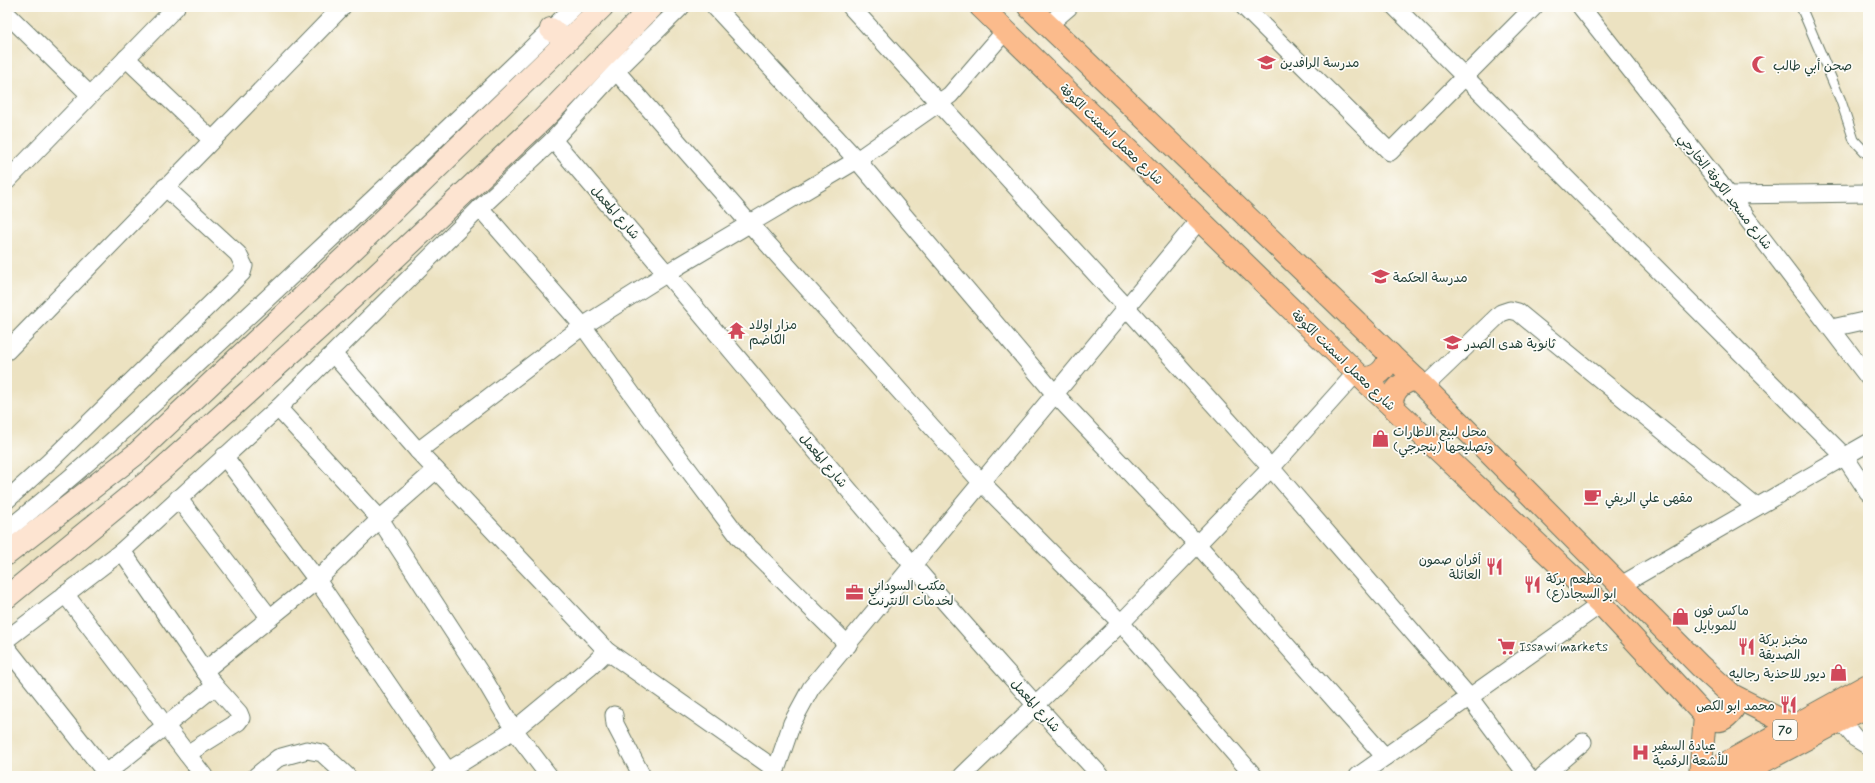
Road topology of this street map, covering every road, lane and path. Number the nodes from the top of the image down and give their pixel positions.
1 (342, 7) edge
2 (574, 7) edge
3 (602, 7) edge
4 (652, 7) edge
5 (681, 7) edge
6 (715, 7) edge
7 (851, 7) edge
8 (981, 7) edge
9 (1029, 7) edge
10 (1069, 7) edge
11 (1244, 7) edge
12 (1395, 7) edge
13 (1534, 7) edge
14 (1581, 7) edge
15 (1801, 7) edge
16 (172, 8) edge
17 (7, 14) edge
18 (1048, 25) junction
19 (1006, 30) junction
20 (558, 35) junction
21 (126, 58) junction
22 (608, 70) junction
23 (1466, 76) junction
24 (90, 95) junction
25 (940, 103) junction
26 (212, 140) junction
27 (553, 140) junction
28 (1868, 155) edge
29 (857, 160) junction
30 (8, 177) edge
31 (166, 187) junction
32 (1868, 194) edge
33 (1729, 195) junction
34 (480, 208) junction
35 (1200, 219) junction
36 (749, 223) junction
37 (668, 273) junction
38 (1127, 308) junction
39 (1868, 320) edge
40 (583, 326) junction
41 (1832, 328) junction
42 (7, 351) edge
43 (1390, 354) junction
44 (334, 355) junction
45 (1359, 375) junction
46 (1868, 377) edge
47 (1420, 383) junction
48 (209, 384) junction
49 (1055, 394) junction
50 (233, 405) junction
51 (1392, 406) junction
52 (278, 408) junction
53 (1868, 443) edge
54 (418, 451) junction
55 (224, 456) junction
56 (1846, 457) junction
57 (1271, 468) junction
58 (436, 470) junction
59 (982, 483) junction
60 (1868, 492) edge
61 (178, 498) junction
62 (7, 500) edge
63 (1756, 507) junction
64 (380, 519) junction
65 (7, 530) edge
66 (1197, 544) junction
67 (122, 551) junction
68 (7, 554) edge
69 (913, 566) junction
70 (317, 580) junction
71 (1621, 585) junction
72 (65, 594) junction
73 (7, 598) edge
74 (1601, 604) junction
75 (270, 618) junction
76 (1121, 623) junction
77 (7, 639) edge
78 (848, 646) junction
79 (7, 648) edge
80 (607, 651) junction
81 (204, 671) junction
82 (1868, 684) edge
83 (215, 686) junction
84 (1732, 696) junction
85 (1469, 698) junction
86 (1036, 706) junction
87 (1868, 706) edge
88 (614, 715) dead end
89 (1705, 716) junction
90 (1842, 721) junction
91 (165, 726) junction
92 (1793, 726) junction
93 (514, 730) junction
94 (1583, 742) dead end
95 (1868, 746) edge
96 (187, 754) junction
97 (1385, 757) junction
98 (774, 772) edge
99 (446, 774) edge
100 (105, 775) edge
101 (204, 776) edge
102 (256, 776) edge
103 (347, 776) edge
104 (549, 776) edge
105 (642, 776) edge
106 (962, 776) edge
107 (1101, 776) edge
108 (1254, 776) edge
109 (1358, 776) edge
110 (1528, 776) edge
111 (1543, 776) edge
112 (1702, 776) edge
113 (1736, 776) edge

1 - 26 street
2 - 20 street
3 - 20 street
4 - 22 street
5 - 22 street
6 - 29 street
7 - 25 street
8 - 19 main road, شارع معمل اسمنت الكوفة
9 - 18 main road
10 - 18 street
11 - 23 street
12 - 23 street
13 - 23 street
14 - 33 street, شارع مسجد الكوفة الخارجي
15 - 28 lane
16 - 21 street
17 - 24 street
18 - 43 main road
19 - 25 street
19 - 35 main road, شارع معمل اسمنت الكوفة
20 - 48 street
20 - 65 street
21 - 24 street
21 - 26 street
22 - 27 street
22 - 36 street
22 - 50 street
23 - 56 street
24 - 30 street
25 - 29 street
25 - 38 street
26 - 31 street
27 - 34 street
27 - 37 street, شارع المعمل
29 - 36 street
29 - 49 street
31 - 42 street
31 - 62 street
32 - 33 street
33 - 41 street, شارع مسجد الكوفة الخارجي
34 - 40 street
34 - 44 street
35 - 38 street
35 - 45 main road, شارع معمل اسمنت الكوفة
36 - 37 street
36 - 59 street
37 - 40 street
37 - 69 street, شارع المعمل
38 - 49 street
38 - 57 street
39 - 41 street
40 - 54 street
40 - 78 street
41 - 46 street, شارع مسجد الكوفة الخارجي
43 - 45 main road
43 - 47 main road
44 - 52 street
44 - 54 street
45 - 51 main road, شارع معمل اسمنت الكوفة
45 - 57 street
47 - 51 main road
47 - 63 street
47 - 71 main road
48 - 50 street
48 - 68 street
49 - 59 street
49 - 66 street
50 - 73 street
51 - 74 main road, شارع معمل اسمنت الكوفة
52 - 55 street
52 - 64 street
53 - 56 street
54 - 58 street
55 - 61 street
55 - 70 street
56 - 60 street
56 - 63 street
57 - 66 street
57 - 85 street
58 - 64 street
58 - 80 street
59 - 69 street
59 - 76 street
61 - 67 street
61 - 75 street
63 - 71 street
64 - 70 street
64 - 93 street
66 - 76 street
66 - 97 street
67 - 72 street
67 - 81 street
69 - 78 street
69 - 86 street, شارع المعمل
70 - 75 street
70 - 99 street
71 - 84 main road
72 - 77 street
72 - 91 street
74 - 85 street
74 - 89 main road, شارع معمل اسمنت الكوفة
75 - 81 street
76 - 86 street
76 - 108 street
78 - 98 street
79 - 100 street
80 - 93 street
80 - 98 street
81 - 83 street
82 - 92 main road, 70
83 - 91 street
83 - 96 street
84 - 89 main road
84 - 92 main road
85 - 97 street
85 - 110 street
86 - 106 street
86 - 107 street, شارع المعمل
87 - 90 main road, 70
88 - 105 street
89 - 112 main road
90 - 95 street
90 - 113 main road, 70
91 - 96 street
91 - 100 street
92 - 112 main road, 70
93 - 99 street
93 - 104 street
94 - 111 street
96 - 101 street
97 - 109 street
102 - 103 street

